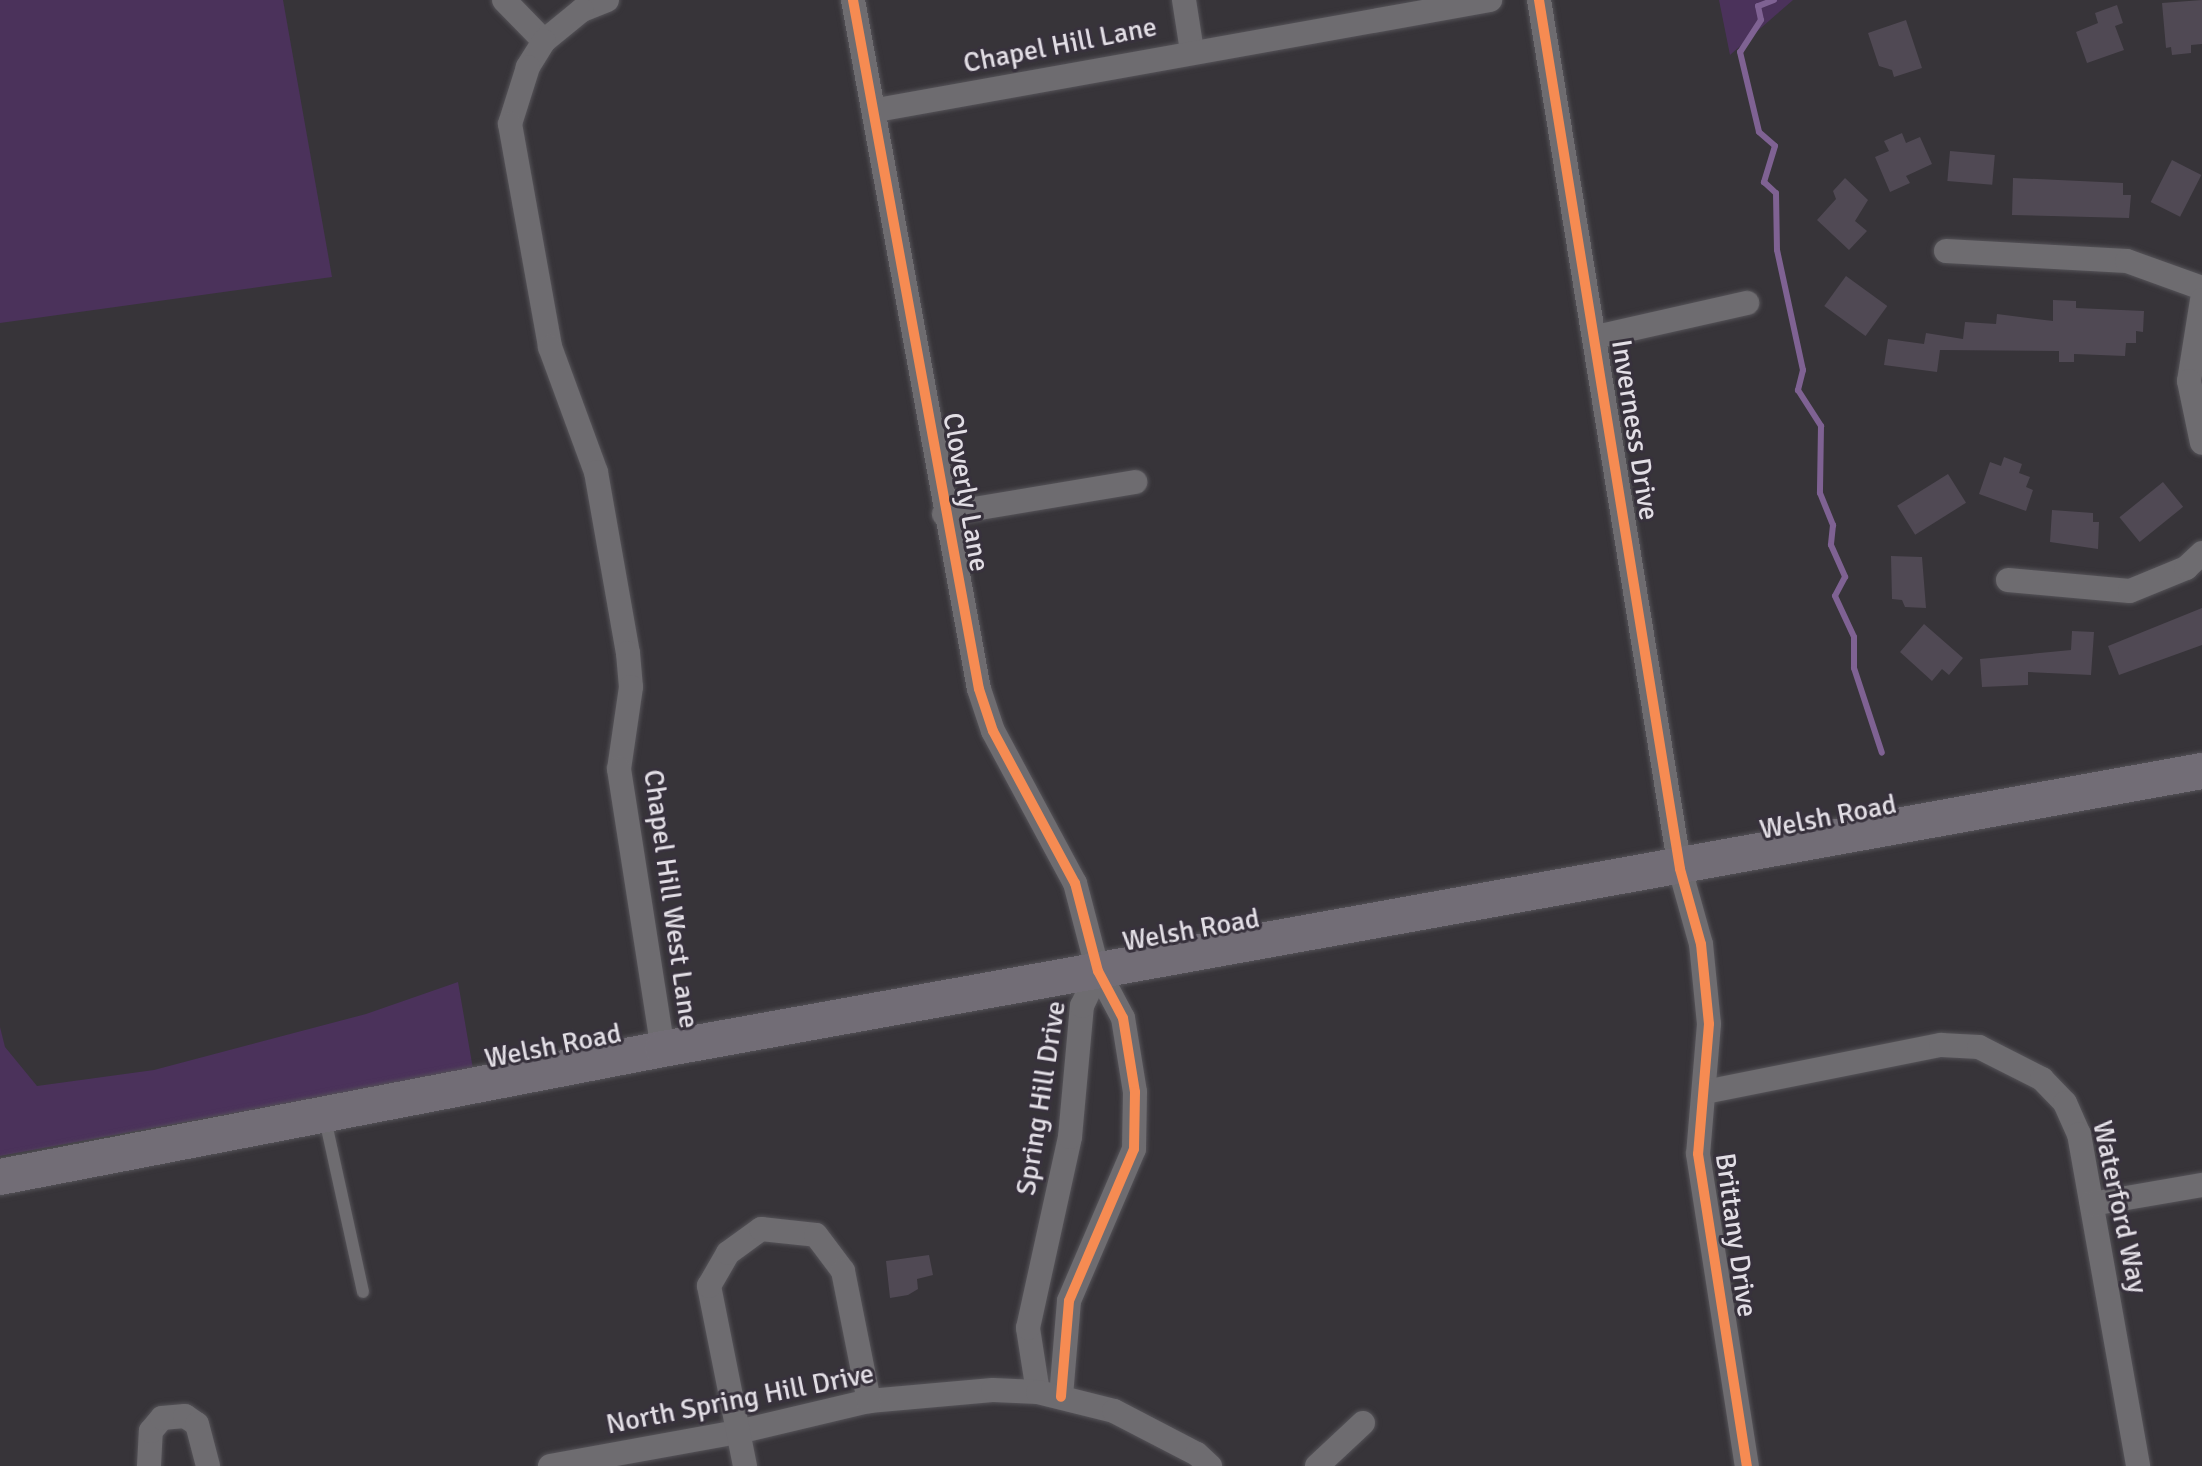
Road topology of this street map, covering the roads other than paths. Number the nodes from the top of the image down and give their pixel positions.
1 (504, 0) edge
2 (607, 0) edge
3 (853, 0) edge
4 (1184, 0) edge
5 (1490, 0) edge
6 (1539, 0) edge
7 (544, 41) junction
8 (1192, 51) junction
9 (877, 110) junction
10 (1946, 251) dead end
11 (2202, 288) edge
12 (2202, 300) edge
13 (1747, 303) dead end
14 (1596, 337) junction
15 (2202, 443) edge
16 (1135, 482) dead end
17 (944, 514) junction
18 (2202, 553) edge
19 (2008, 580) dead end
20 (2202, 771) edge
21 (1680, 869) junction
22 (1098, 971) junction
23 (663, 1049) junction
24 (1705, 1092) junction
25 (324, 1116) junction
26 (0, 1177) edge
27 (2202, 1185) edge
28 (2092, 1204) junction
29 (363, 1292) dead end
30 (1050, 1394) junction
31 (869, 1401) junction
32 (1363, 1423) dead end
33 (738, 1432) junction
34 (149, 1466) edge
35 (208, 1466) edge
36 (550, 1466) edge
37 (745, 1466) edge
38 (1210, 1466) edge
39 (1317, 1466) edge
40 (1747, 1466) edge
41 (2138, 1466) edge

1 - 7 street
2 - 7 street, Chapel Hill West Lane
3 - 9 street, Cloverly Lane
4 - 8 street
5 - 8 street, Chapel Hill Lane
6 - 14 street, Inverness Drive
7 - 23 street, Chapel Hill West Lane
8 - 9 street, Chapel Hill Lane
9 - 17 street, Cloverly Lane
10 - 11 street
12 - 15 street
13 - 14 street
14 - 21 street, Inverness Drive
16 - 17 street
17 - 22 street, Cloverly Lane
18 - 19 street
20 - 21 main road, Welsh Road
21 - 22 main road, Welsh Road
21 - 24 street, Brittany Drive
22 - 23 main road, Welsh Road
22 - 30 street, Spring Hill Drive
22 - 30 street, Spring Hill Drive
23 - 25 main road, Welsh Road
24 - 28 street, Waterford Way
24 - 40 street, Brittany Drive
25 - 26 main road, Welsh Road
25 - 29 lane
27 - 28 street
28 - 41 street, Waterford Way
30 - 31 street, North Spring Hill Drive
30 - 38 street, North Spring Hill Drive
31 - 33 street, North Spring Hill Drive
31 - 33 street
32 - 39 street
33 - 36 street, North Spring Hill Drive
33 - 37 street
34 - 35 street

